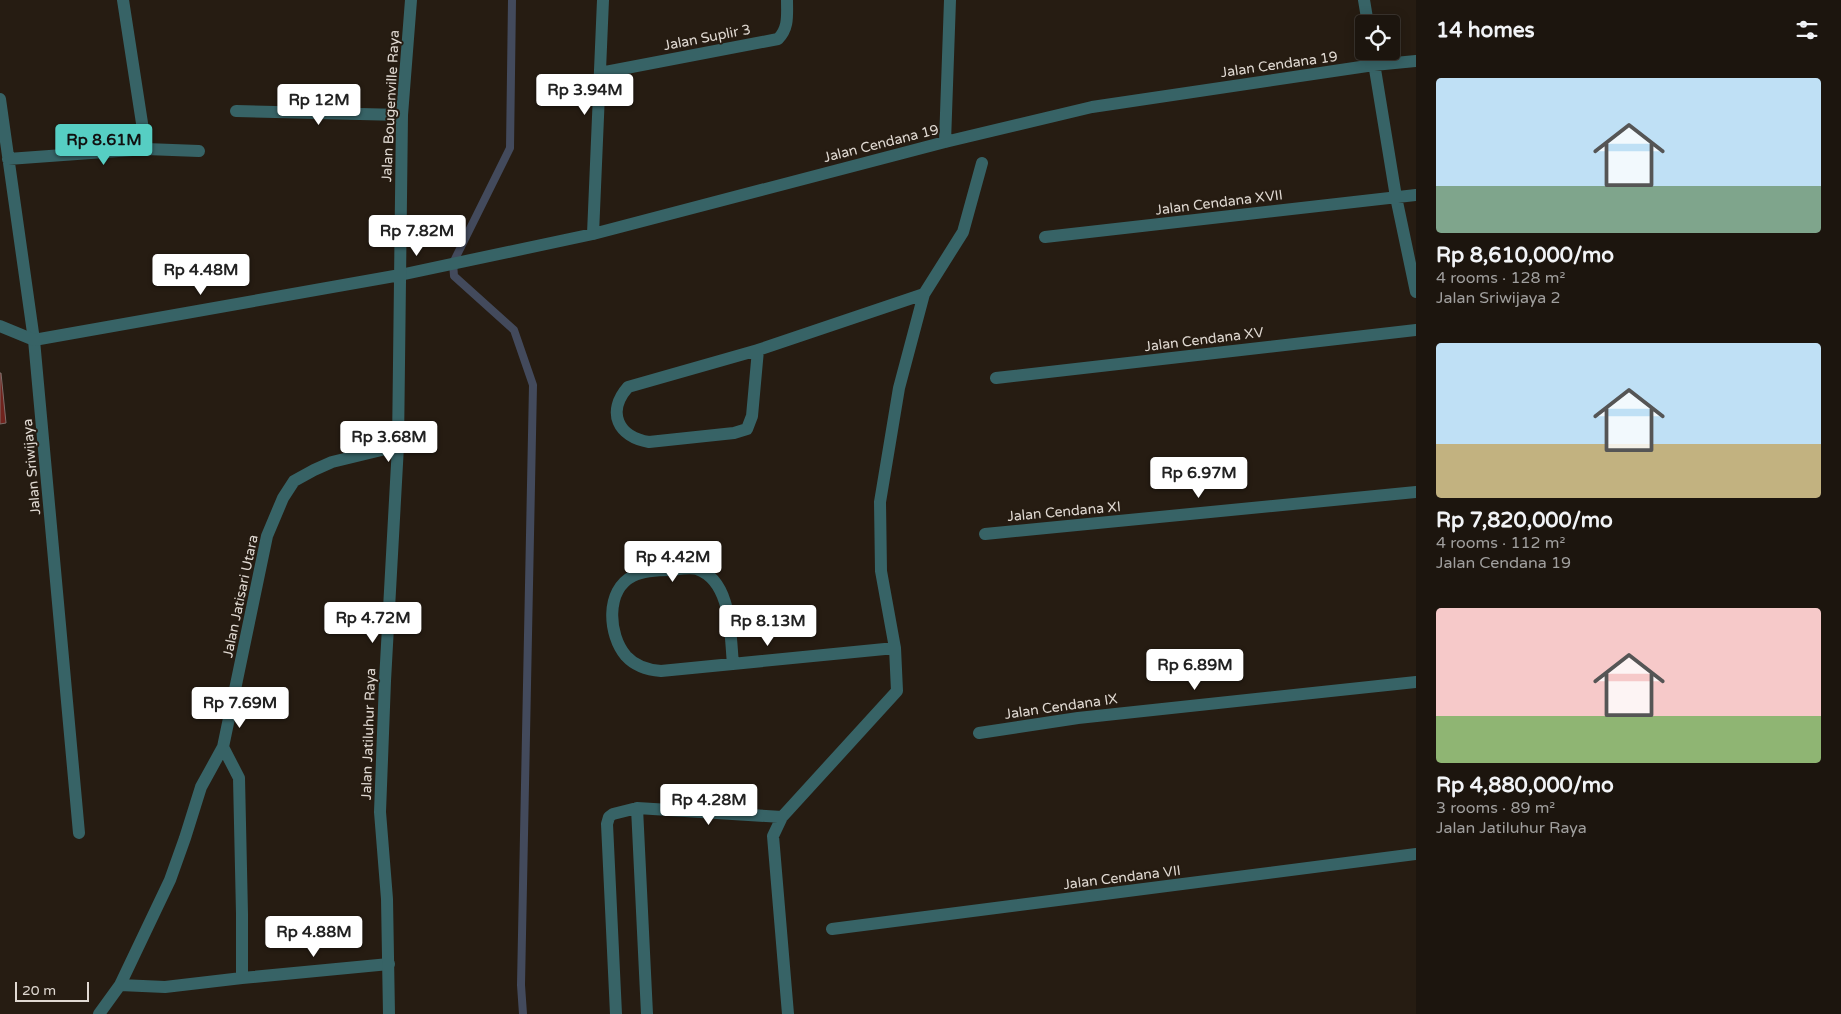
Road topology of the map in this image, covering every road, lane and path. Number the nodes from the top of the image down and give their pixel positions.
1 (124, 0) edge
2 (411, 0) edge
3 (603, 0) edge
4 (787, 0) edge
5 (950, 0) edge
6 (1364, 0) edge
7 (1366, 15) edge
8 (1373, 60) edge
9 (1416, 61) edge
10 (1374, 65) junction
11 (600, 73) junction
12 (0, 99) edge
13 (236, 111) dead end
14 (402, 115) junction
15 (945, 142) junction
16 (146, 149) junction
17 (199, 151) dead end
18 (8, 159) junction
19 (982, 163) dead end
20 (1416, 195) edge
21 (1396, 197) junction
22 (593, 234) junction
23 (1045, 237) dead end
24 (400, 274) junction
25 (1416, 292) edge
26 (924, 294) junction
27 (0, 326) edge
28 (1416, 330) edge
29 (34, 340) junction
30 (758, 350) junction
31 (996, 378) dead end
32 (398, 446) junction
33 (1416, 492) edge
34 (985, 534) dead end
35 (895, 648) junction
36 (733, 664) junction
37 (1416, 682) edge
38 (979, 733) dead end
39 (223, 747) junction
40 (637, 808) junction
41 (782, 817) junction
42 (79, 833) dead end
43 (1416, 854) edge
44 (832, 929) dead end
45 (389, 964) junction
46 (242, 978) junction
47 (120, 985) junction
48 (99, 1014) edge
49 (389, 1014) edge
50 (616, 1014) edge
51 (647, 1014) edge
52 (788, 1014) edge

1 - 16 street
2 - 14 street, Jalan Bougenville Raya
3 - 11 street
4 - 11 street, Jalan Suplir 3
5 - 15 street
6 - 7 street
8 - 10 street
9 - 10 street, Jalan Cendana 19
10 - 15 street, Jalan Cendana 19
10 - 21 street
11 - 22 street
12 - 18 street, Jalan Sriwijaya
13 - 14 street
14 - 24 street, Jalan Bougenville Raya
15 - 22 street, Jalan Cendana 19
16 - 17 street
16 - 18 street
18 - 29 street, Jalan Sriwijaya
19 - 26 street
20 - 21 street, Jalan Cendana XVII
21 - 23 street, Jalan Cendana XVII
21 - 25 street
22 - 24 street, Jalan Cendana 19
24 - 29 street, Jalan Cendana 19
24 - 32 street, Jalan Jatiluhur Raya
26 - 30 street
26 - 35 street
27 - 29 street
28 - 31 street, Jalan Cendana XV
29 - 42 street, Jalan Sriwijaya
30 - 30 street
32 - 39 street, Jalan Jatisari Utara
32 - 45 street, Jalan Jatiluhur Raya
33 - 34 street, Jalan Cendana XI
35 - 36 street
35 - 41 street
36 - 36 street
37 - 38 street, Jalan Cendana IX
39 - 46 street
39 - 47 street, Jalan Jatisari Utara
40 - 41 street
40 - 50 street
40 - 51 street
41 - 52 street
43 - 44 street, Jalan Cendana VII
45 - 46 street
45 - 49 street, Jalan Jatiluhur Raya
46 - 47 street
47 - 48 street, Jalan Jatisari Utara

